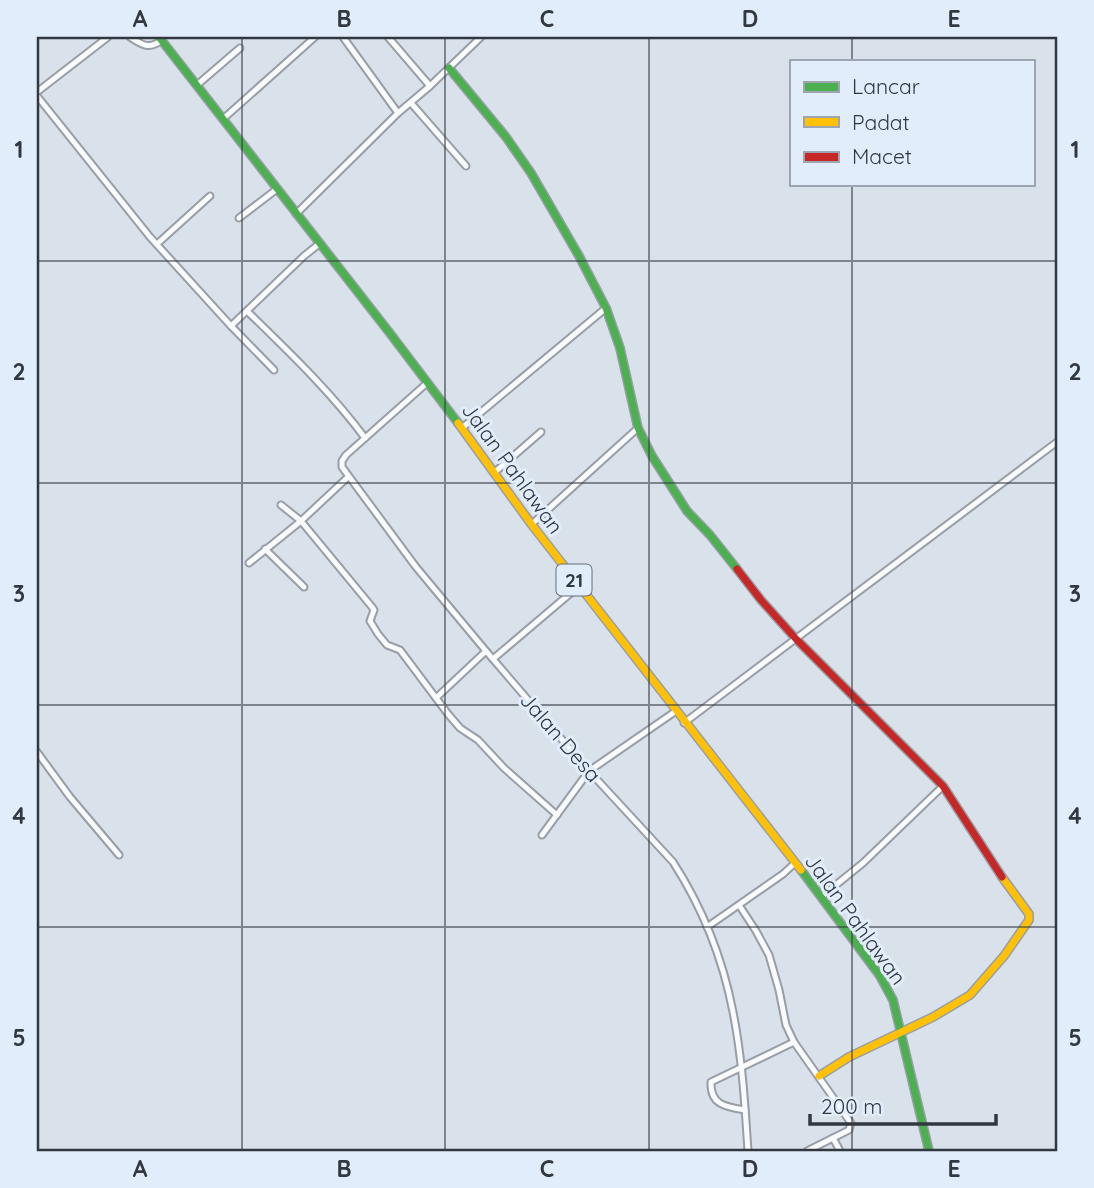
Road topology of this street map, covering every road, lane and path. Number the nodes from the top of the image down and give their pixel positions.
1 (108, 37) edge
2 (130, 37) edge
3 (315, 37) edge
4 (343, 37) edge
5 (388, 37) edge
6 (481, 37) edge
7 (160, 39) edge
8 (240, 48) dead end
9 (449, 68) junction
10 (197, 85) junction
11 (430, 86) junction
12 (37, 94) edge
13 (411, 103) junction
14 (398, 113) junction
15 (223, 119) junction
16 (466, 166) dead end
17 (277, 189) junction
18 (211, 196) dead end
19 (296, 214) junction
20 (239, 218) dead end
21 (157, 244) junction
22 (319, 244) junction
23 (606, 308) junction
24 (247, 311) junction
25 (231, 326) junction
26 (274, 370) dead end
27 (427, 383) junction
28 (462, 428) junction
29 (638, 428) junction
30 (541, 432) dead end
31 (365, 438) junction
32 (1057, 442) edge
33 (495, 472) junction
34 (348, 477) junction
35 (281, 505) dead end
36 (301, 522) junction
37 (532, 525) junction
38 (265, 549) junction
39 (249, 563) dead end
40 (579, 586) junction
41 (304, 587) dead end
42 (796, 639) junction
43 (486, 651) junction
44 (493, 659) junction
45 (436, 698) junction
46 (676, 711) junction
47 (684, 723) junction
48 (37, 752) edge
49 (589, 771) junction
50 (943, 786) junction
51 (557, 815) junction
52 (542, 835) dead end
53 (119, 855) dead end
54 (795, 863) junction
55 (821, 897) junction
56 (738, 905) junction
57 (707, 927) junction
58 (902, 1033) junction
59 (794, 1042) junction
60 (741, 1068) junction
61 (818, 1076) junction
62 (745, 1110) junction
63 (833, 1138) junction
64 (748, 1151) edge
65 (807, 1151) edge
66 (839, 1151) edge
67 (929, 1151) edge

1 - 12 street
2 - 7 street
3 - 15 street
4 - 14 street
5 - 11 street
6 - 9 street
7 - 10 main road, Jalan Pahlawan / 21
8 - 10 street
9 - 11 street
9 - 23 main road
10 - 15 main road, Jalan Pahlawan / 21
11 - 13 street
12 - 21 street
13 - 14 street
13 - 16 street
14 - 19 street
15 - 17 main road, Jalan Pahlawan / 21
17 - 19 main road, Jalan Pahlawan / 21
17 - 20 street
18 - 21 street
19 - 22 main road, Jalan Pahlawan / 21
21 - 25 street
22 - 24 street
22 - 27 main road, Jalan Pahlawan / 21
23 - 28 street
23 - 29 main road
24 - 25 street
24 - 31 street
25 - 26 street
27 - 28 main road, Jalan Pahlawan / 21
27 - 31 street
28 - 33 main road, Jalan Pahlawan / 21
29 - 37 street
29 - 42 main road
30 - 33 street
31 - 34 street
32 - 42 street
33 - 37 main road, Jalan Pahlawan / 21
34 - 36 street
34 - 43 street, Jalan Desa
35 - 36 street
36 - 38 street
36 - 45 street
37 - 40 main road, Jalan Pahlawan / 21
38 - 39 street
38 - 41 street
40 - 44 street
40 - 46 main road, Jalan Pahlawan / 21
42 - 47 street
42 - 50 main road
43 - 44 street, Jalan Desa
43 - 45 street
44 - 49 street, Jalan Desa
45 - 51 street
46 - 47 main road, Jalan Pahlawan / 21
46 - 49 street
47 - 54 main road, Jalan Pahlawan / 21
48 - 53 street
49 - 51 street
49 - 57 street, Jalan Desa
50 - 55 street
50 - 58 main road
51 - 52 street
54 - 55 main road, Jalan Pahlawan / 21
54 - 56 street
55 - 58 main road, Jalan Pahlawan / 21
56 - 57 street
56 - 59 street
57 - 60 street, Jalan Desa
58 - 61 main road
58 - 67 main road, Jalan Pahlawan / 21
59 - 60 street
59 - 61 street
60 - 62 street, Jalan Desa
60 - 62 street
61 - 63 street
62 - 64 street, Jalan Desa
63 - 65 street
63 - 66 street

